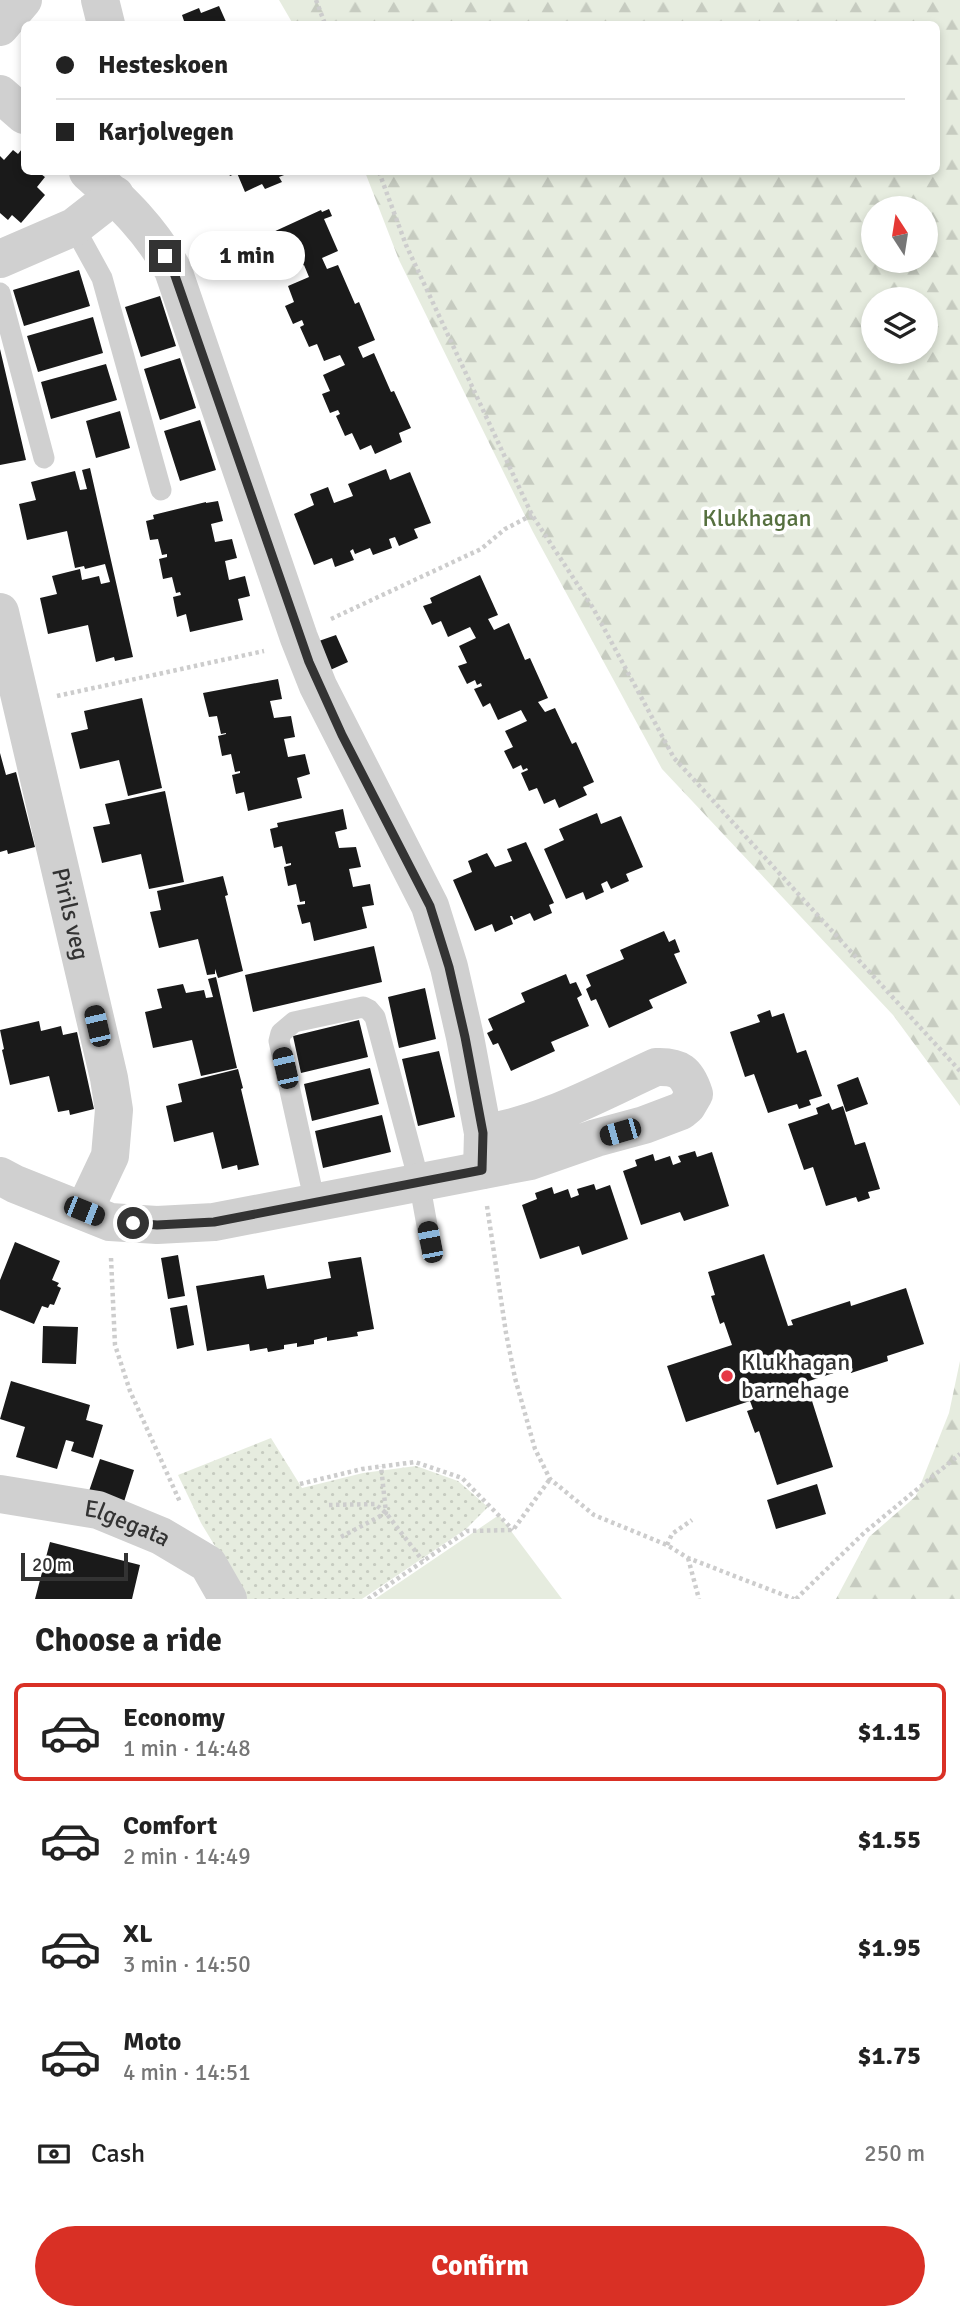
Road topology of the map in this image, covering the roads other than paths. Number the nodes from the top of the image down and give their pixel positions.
1 (23, 0) edge
2 (100, 0) edge
3 (105, 21) edge
4 (0, 27) edge
5 (0, 94) edge
6 (21, 112) edge
7 (102, 183) edge
8 (74, 227) junction
9 (0, 259) edge
10 (0, 293) edge
11 (44, 458) dead end
12 (161, 490) dead end
13 (0, 612) edge
14 (0, 1176) edge
15 (419, 1181) junction
16 (315, 1203) junction
17 (97, 1217) junction
18 (430, 1242) dead end
19 (0, 1494) edge
20 (228, 1599) edge

1 - 4 street
2 - 3 street
5 - 6 street
7 - 8 street
7 - 15 street
8 - 9 street
8 - 12 lane
10 - 11 lane
13 - 17 street, Pirils veg
14 - 17 street
15 - 16 street
15 - 16 lane
15 - 18 lane
16 - 17 street
19 - 20 street, Elgegata

